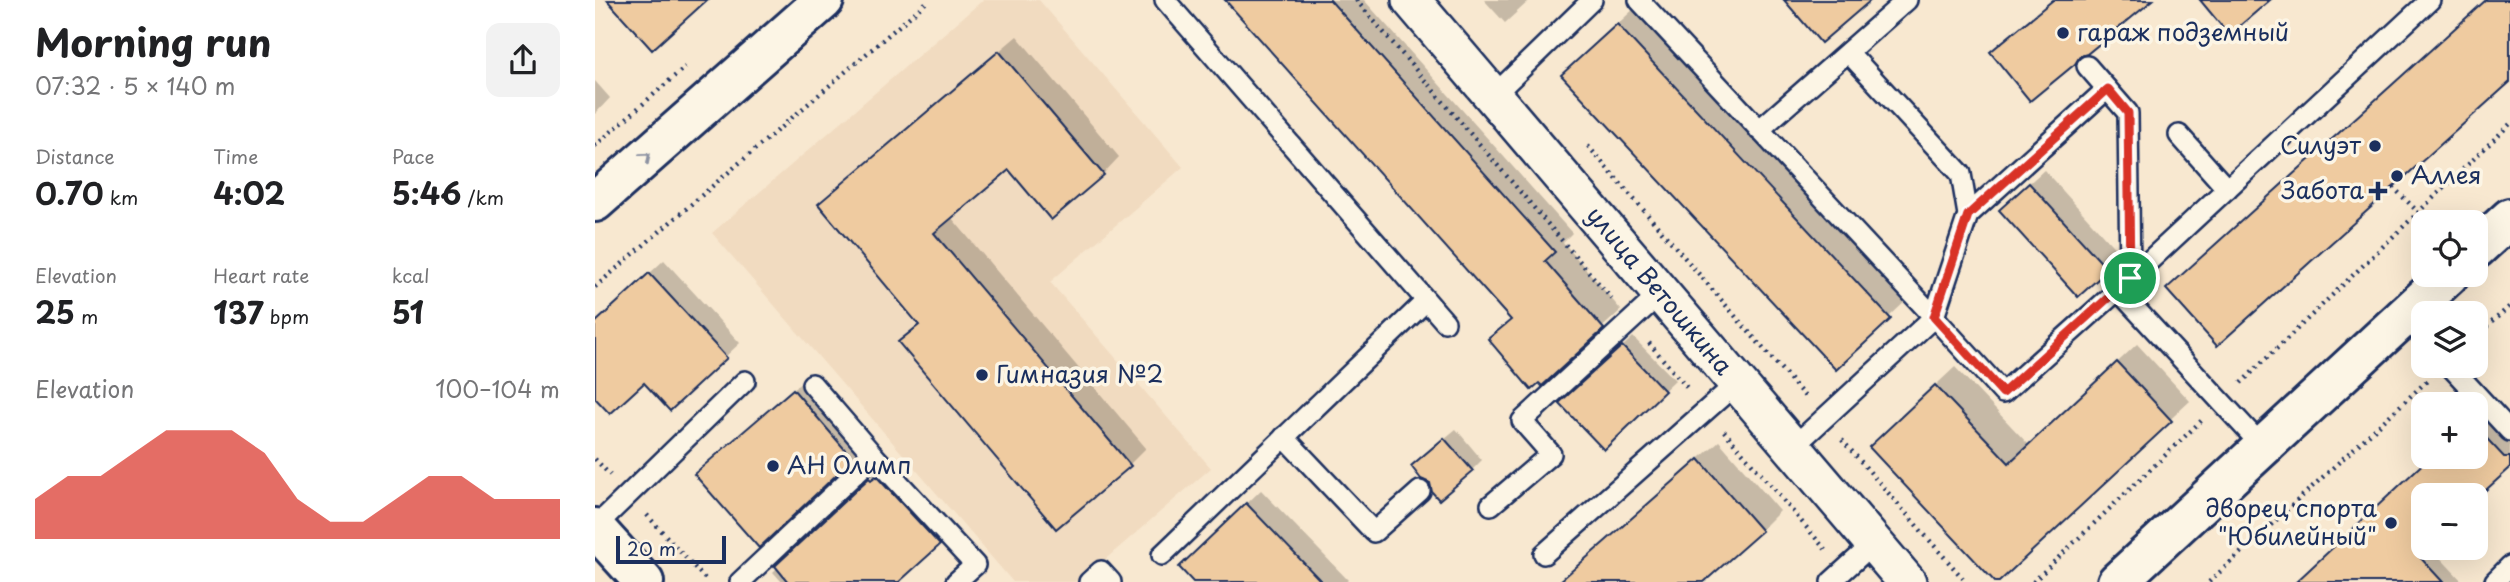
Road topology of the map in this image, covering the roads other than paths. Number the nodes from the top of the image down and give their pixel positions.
1 (824, 0) edge
2 (1165, 0) edge
3 (1411, 0) edge
4 (1592, 0) edge
5 (1639, 0) edge
6 (1907, 0) edge
7 (2430, 0) edge
8 (1848, 52) junction
9 (2087, 66) dead end
10 (2108, 89) junction
11 (1493, 96) junction
12 (1759, 130) junction
13 (2179, 135) dead end
14 (2227, 189) junction
15 (595, 202) edge
16 (1968, 215) junction
17 (2510, 218) edge
18 (2488, 238) edge
19 (2124, 284) junction
20 (1661, 293) junction
21 (1426, 300) junction
22 (1934, 317) junction
23 (1445, 322) dead end
24 (2411, 329) edge
25 (2451, 378) edge
26 (745, 381) dead end
27 (1737, 383) junction
28 (812, 384) dead end
29 (2510, 431) edge
30 (1284, 438) junction
31 (2263, 447) junction
32 (1792, 448) junction
33 (874, 456) junction
34 (1420, 491) dead end
35 (1491, 505) dead end
36 (595, 527) edge
37 (1874, 543) junction
38 (1544, 554) dead end
39 (1161, 555) dead end
40 (2510, 566) edge
41 (1837, 576) edge
42 (2495, 581) edge
43 (644, 582) edge
44 (740, 582) edge
45 (956, 582) edge
46 (1089, 582) edge
47 (1111, 582) edge
48 (1907, 582) edge
49 (2116, 582) edge

15 -> 1 street
2 - 21 lane
3 - 11 street, улица Ветошкина
4 - 11 lane
5 - 12 lane
6 - 8 lane
7 - 14 lane
8 - 12 lane
8 - 16 lane
9 - 10 lane
10 - 16 lane
10 - 19 lane
11 - 20 street, улица Ветошкина
12 - 22 lane
13 - 14 lane
14 - 19 lane
16 - 22 lane
17 - 18 street
19 - 22 lane
19 - 31 lane
20 - 27 street, улица Ветошкина
20 - 35 lane
21 - 23 lane
21 - 30 lane
22 - 32 lane
24 - 31 street
25 - 29 lane
26 - 36 lane
27 - 32 street, улица Ветошкина
27 - 38 lane
28 - 33 lane
30 - 34 lane
30 - 39 lane
31 - 49 street
32 - 37 street, улица Ветошкина
33 - 44 lane
33 - 45 lane
36 - 43 street
37 - 41 lane
37 - 48 street, улица Ветошкина
40 - 42 lane
46 - 47 lane

